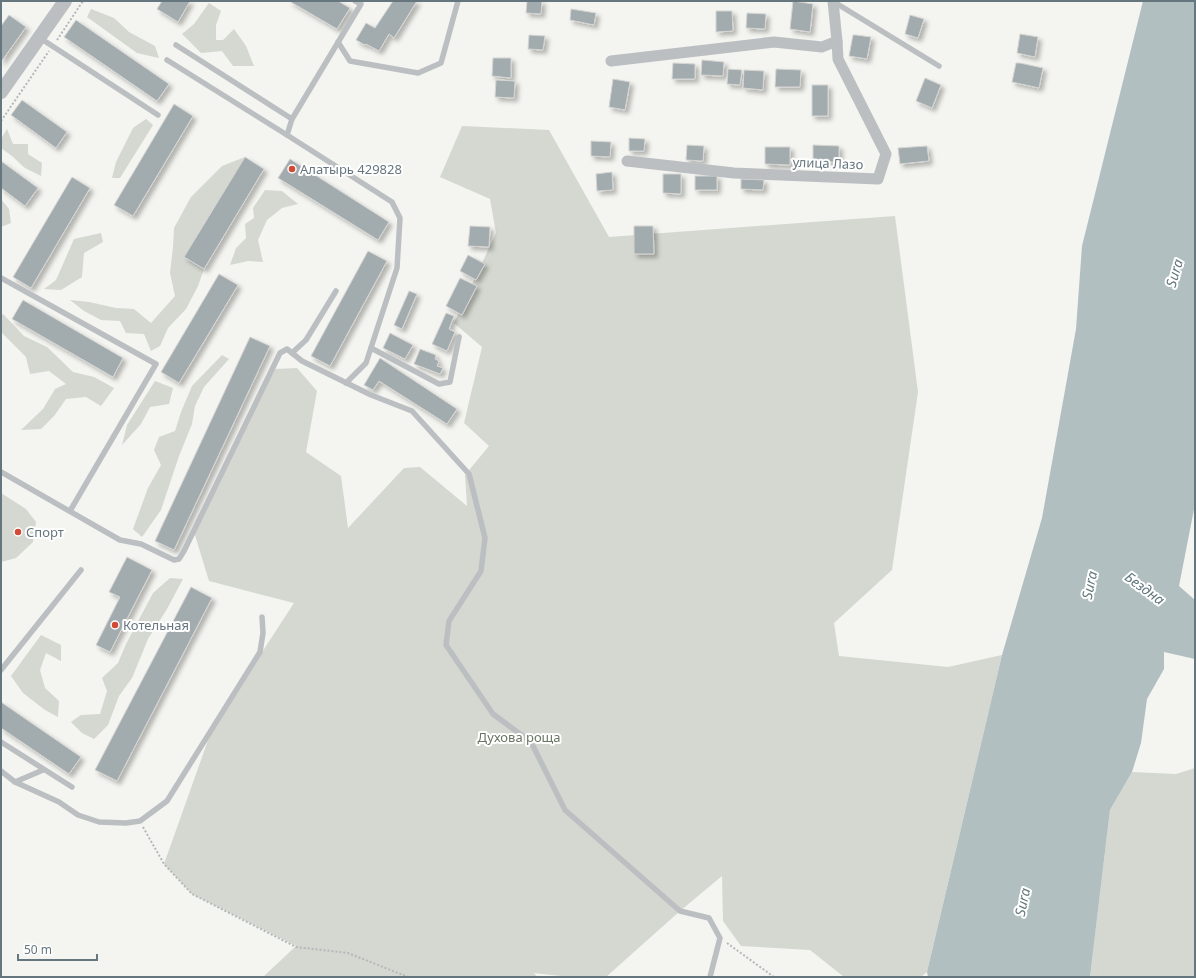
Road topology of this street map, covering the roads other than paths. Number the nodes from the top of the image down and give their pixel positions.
1 (65, 1) edge
2 (355, 1) edge
3 (458, 1) edge
4 (833, 1) edge
5 (39, 38) junction
6 (837, 40) junction
7 (338, 42) junction
8 (176, 45) dead end
9 (167, 60) dead end
10 (611, 61) dead end
11 (939, 66) dead end
12 (1, 92) edge
13 (158, 115) dead end
14 (292, 119) junction
15 (288, 135) junction
16 (627, 161) dead end
17 (1, 278) edge
18 (336, 291) dead end
19 (459, 337) dead end
20 (371, 348) junction
21 (292, 353) junction
22 (346, 383) junction
23 (1, 472) edge
24 (70, 511) junction
25 (81, 570) dead end
26 (262, 617) dead end
27 (1, 670) edge
28 (1, 742) edge
29 (43, 770) junction
30 (1, 771) edge
31 (16, 782) junction
32 (72, 787) dead end
33 (710, 977) edge

1 - 5 street
2 - 7 lane
3 - 7 lane
4 - 6 street, улица Лазо
4 - 11 lane
5 - 12 street
5 - 13 lane
6 - 10 street
6 - 16 street, улица Лазо
7 - 14 lane
8 - 14 lane
9 - 15 lane
14 - 15 lane
15 - 20 lane
17 - 24 lane
18 - 21 lane
19 - 20 lane
20 - 22 lane
21 - 22 lane
21 - 24 lane
22 - 33 lane
23 - 24 lane
25 - 27 lane
26 - 31 lane
28 - 29 lane
29 - 31 lane
29 - 32 lane
30 - 31 lane

